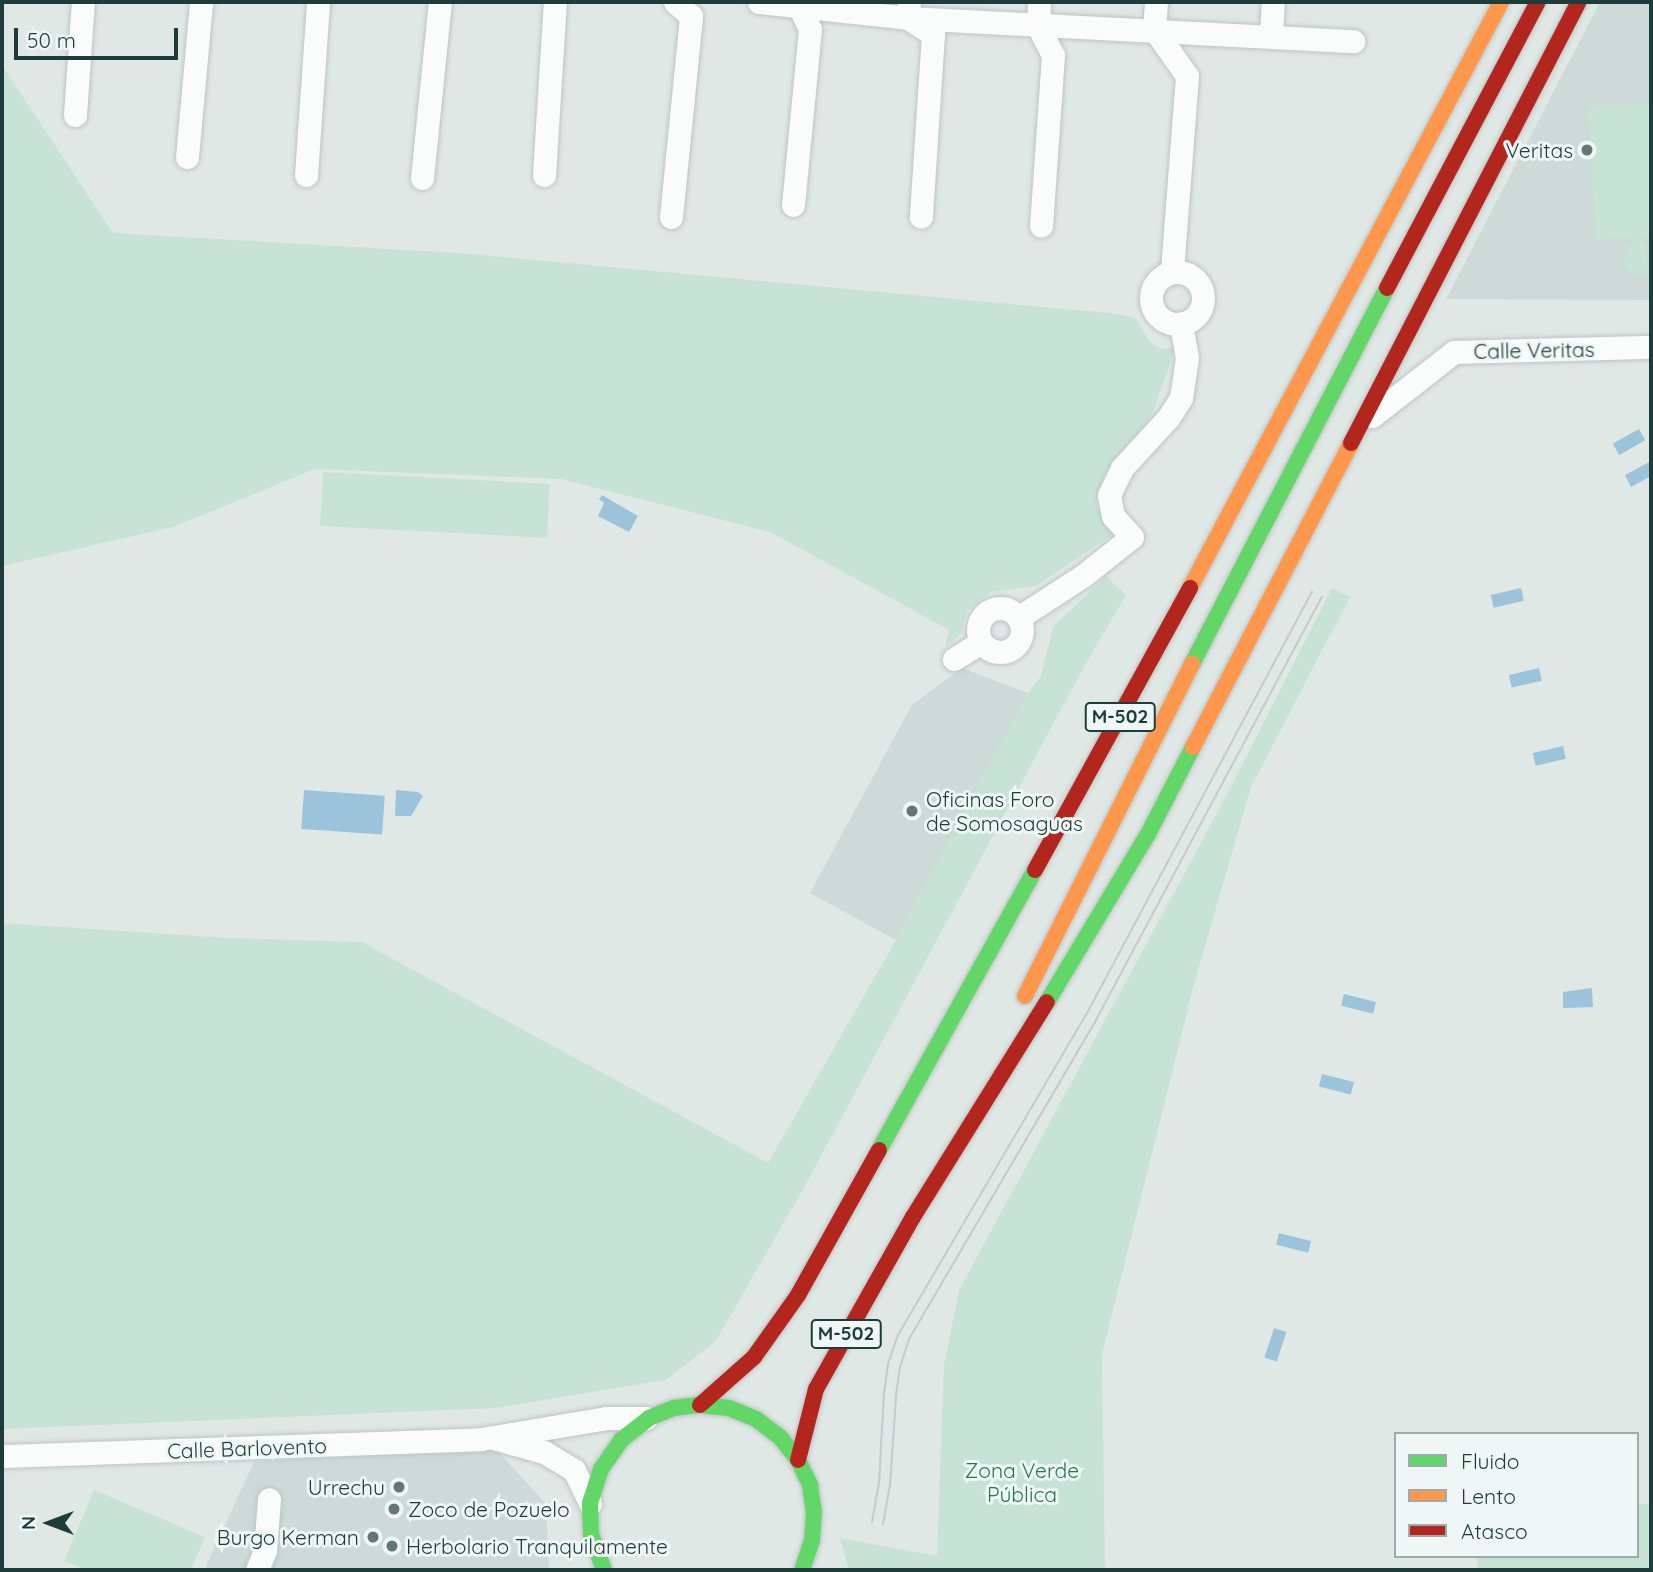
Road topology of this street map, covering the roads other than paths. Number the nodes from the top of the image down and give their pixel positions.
1 (83, 2) edge
2 (201, 2) edge
3 (318, 2) edge
4 (440, 2) edge
5 (555, 2) edge
6 (675, 2) edge
7 (759, 2) edge
8 (1040, 2) edge
9 (1156, 2) edge
10 (1273, 2) edge
11 (1501, 2) edge
12 (1538, 2) edge
13 (1579, 2) edge
14 (797, 3) edge
15 (909, 10) edge
16 (1038, 26) junction
17 (1154, 29) junction
18 (1271, 35) junction
19 (1353, 41) dead end
20 (75, 115) dead end
21 (187, 157) dead end
22 (306, 175) dead end
23 (544, 175) dead end
24 (422, 178) dead end
25 (793, 205) dead end
26 (671, 217) dead end
27 (921, 217) dead end
28 (1041, 226) dead end
29 (1172, 272) junction
30 (1181, 324) junction
31 (1651, 347) edge
32 (1358, 426) junction
33 (1018, 618) junction
34 (981, 642) junction
35 (954, 659) dead end
36 (1020, 1006) dead end
37 (1001, 1043) dead end
38 (913, 1217) junction
39 (700, 1405) junction
40 (649, 1418) junction
41 (493, 1438) junction
42 (2, 1456) edge
43 (799, 1460) junction
44 (269, 1499) dead end
45 (590, 1503) junction
46 (812, 1541) junction
47 (600, 1568) edge
48 (257, 1570) edge
49 (802, 1570) edge
50 (823, 1570) edge

1 - 20 street
2 - 21 street
3 - 22 street
4 - 24 street
5 - 23 street
6 - 26 street
7 - 14 street
8 - 16 street
9 - 17 street
10 - 18 street
11 - 39 highway, M-502
12 - 36 highway, M-502
13 - 32 highway, M-502
14 - 15 street
14 - 25 street
15 - 16 street
15 - 27 street
16 - 17 street
16 - 28 street
17 - 18 street
17 - 29 street
18 - 19 street
29 - 30 street
29 - 30 street
30 - 33 street
31 - 32 street, Calle Veritas
32 - 38 highway, M-502
33 - 34 street
33 - 34 street
34 - 35 street
37 - 38 highway, M-502
38 - 43 highway, M-502
39 - 40 highway
39 - 43 highway
40 - 41 street, Calle Barlovento
40 - 45 highway
41 - 42 street, Calle Barlovento
41 - 45 street, Calle Barlovento
43 - 46 highway
44 - 48 street
45 - 47 highway
46 - 49 highway
46 - 50 street

